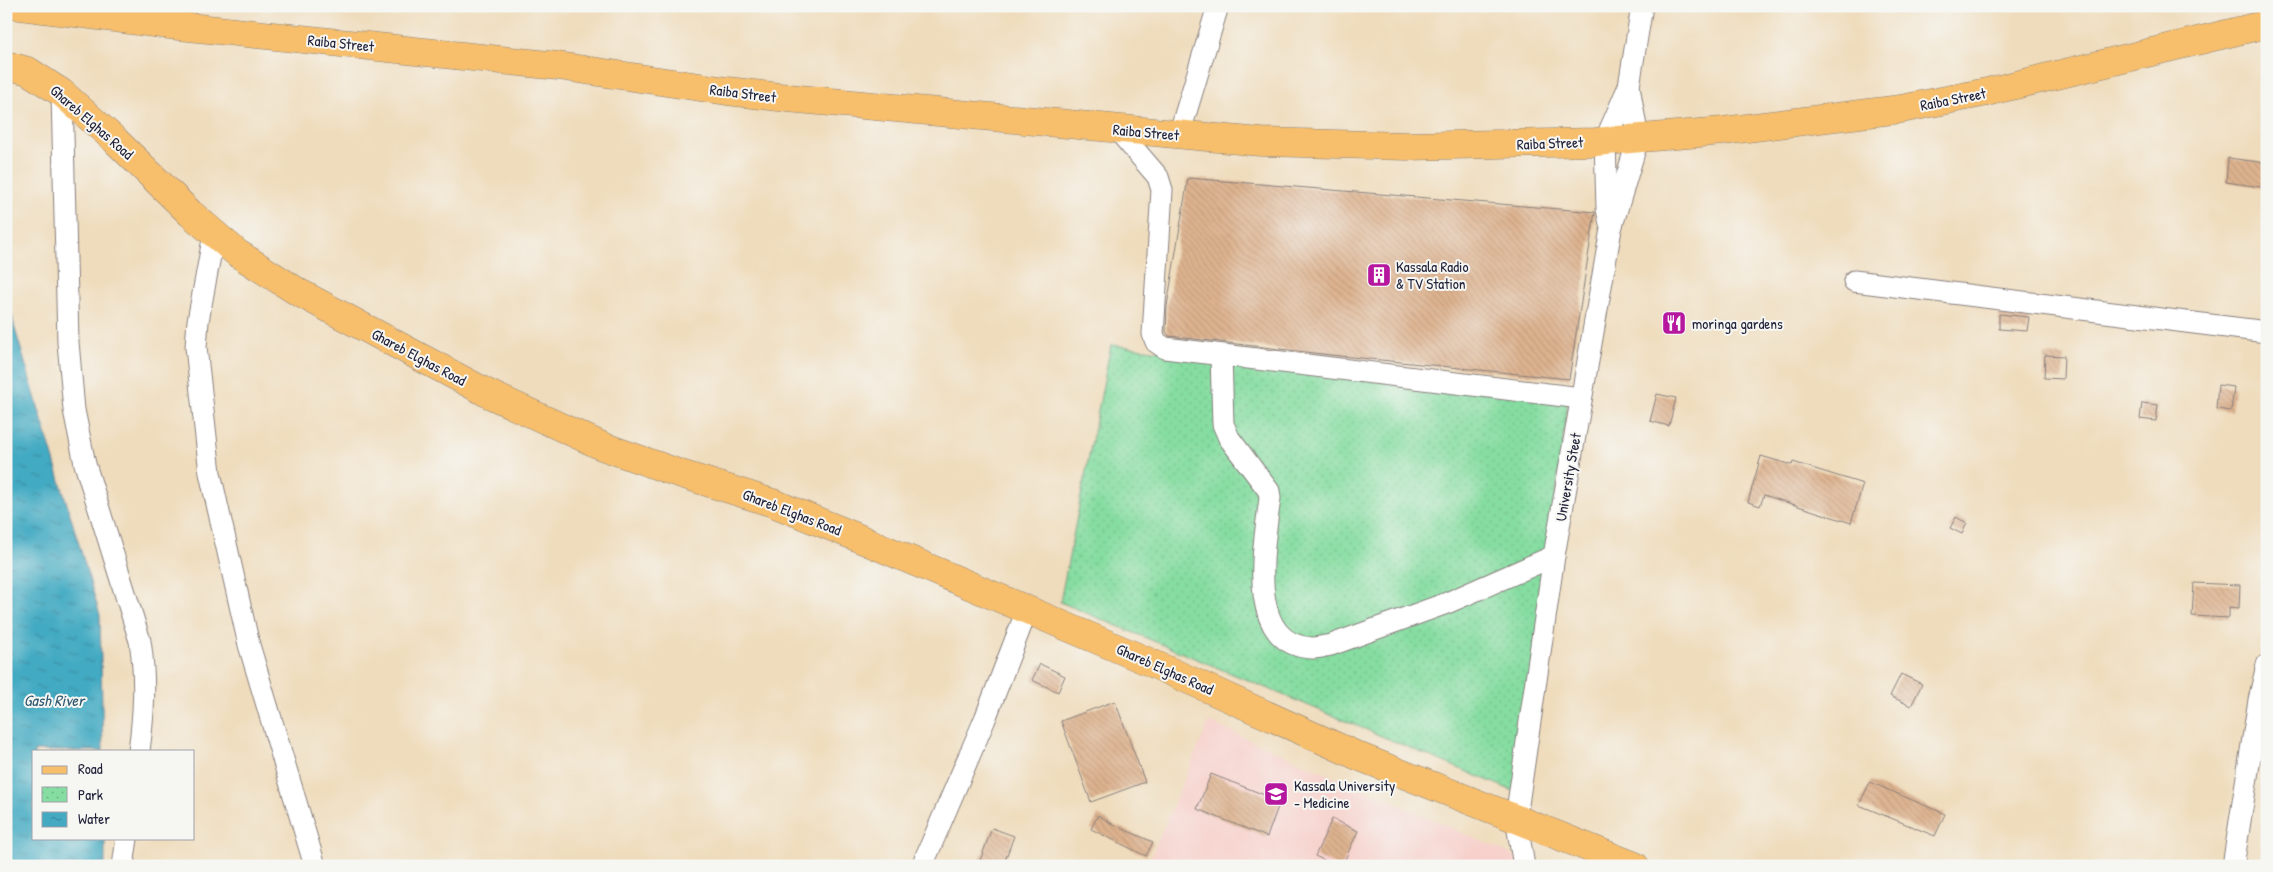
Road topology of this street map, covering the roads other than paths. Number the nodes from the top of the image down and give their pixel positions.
1 (20, 6) edge
2 (1218, 6) edge
3 (1642, 6) edge
4 (2267, 24) edge
5 (6, 64) edge
6 (1629, 86) junction
7 (62, 93) junction
8 (1117, 129) junction
9 (1179, 135) junction
10 (1638, 139) junction
11 (1605, 141) junction
12 (1611, 229) junction
13 (214, 234) junction
14 (1854, 281) dead end
15 (2267, 332) edge
16 (1222, 355) junction
17 (1582, 398) junction
18 (1554, 556) junction
19 (1027, 610) junction
20 (2267, 665) edge
21 (139, 750) edge
22 (1516, 818) junction
23 (127, 840) edge
24 (123, 866) edge
25 (315, 866) edge
26 (922, 866) edge
27 (1524, 866) edge
28 (1635, 866) edge
29 (2233, 866) edge

1 - 8 main road, Raiba Street
2 - 9 street
3 - 6 street
4 - 10 main road, Raiba Street
5 - 7 main road, Ghareb Elghas Road
6 - 10 street
6 - 11 street
7 - 13 main road, Ghareb Elghas Road
7 - 21 street
8 - 9 main road, Raiba Street
8 - 16 street
9 - 11 main road, Raiba Street
10 - 11 main road, Raiba Street
10 - 12 street, University Steet
11 - 12 street
12 - 17 street, University Steet
13 - 19 main road, Ghareb Elghas Road
13 - 25 street
14 - 15 street
16 - 17 street
16 - 18 street
17 - 18 street, University Steet
18 - 22 street, University Steet
19 - 22 main road, Ghareb Elghas Road
19 - 26 street
20 - 29 street
22 - 27 street, University Steet
22 - 28 main road, Ghareb Elghas Road
23 - 24 street

